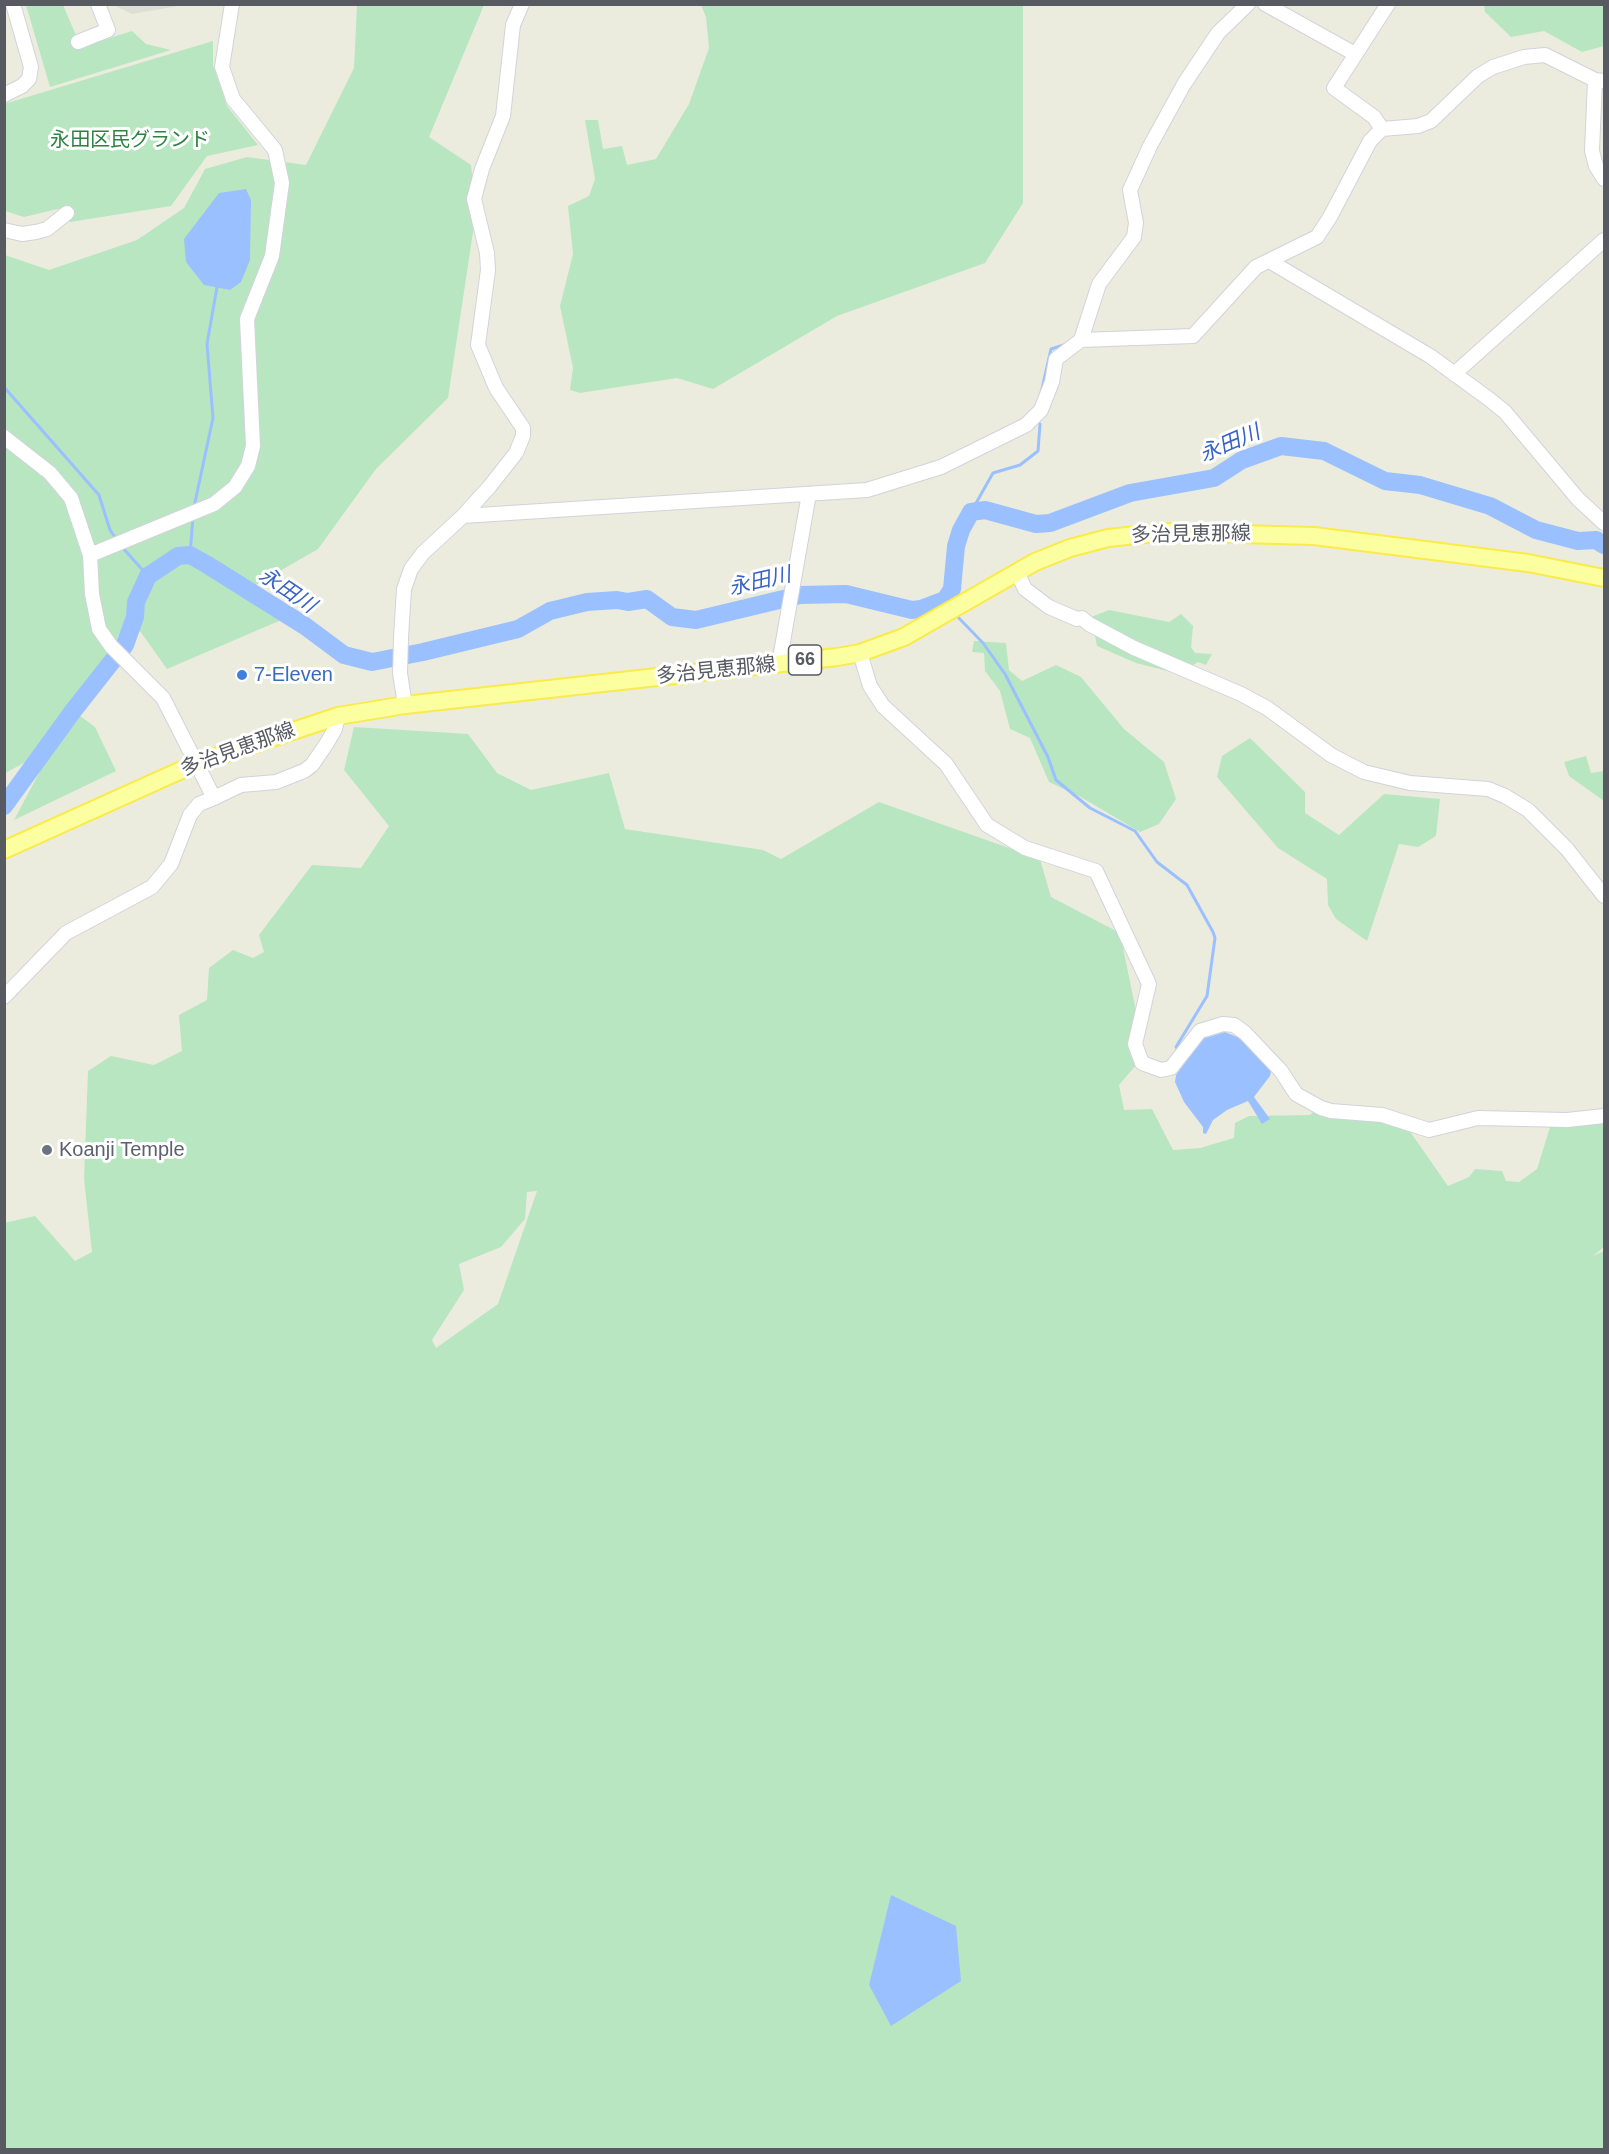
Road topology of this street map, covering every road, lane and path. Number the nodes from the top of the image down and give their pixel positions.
1 (13, 4) edge
2 (98, 4) edge
3 (232, 4) edge
4 (522, 4) edge
5 (1248, 4) edge
6 (1265, 4) edge
7 (1388, 4) edge
8 (78, 42) dead end
9 (1355, 54) junction
10 (1600, 80) edge
11 (4, 95) edge
12 (1382, 129) junction
13 (1605, 179) edge
14 (67, 213) dead end
15 (4, 230) edge
16 (1605, 240) edge
17 (1271, 262) junction
18 (1081, 340) junction
19 (1454, 375) junction
20 (4, 437) edge
21 (809, 494) junction
22 (463, 516) junction
23 (1605, 523) edge
24 (90, 555) junction
25 (1017, 572) junction
26 (1605, 578) edge
27 (860, 652) junction
28 (779, 663) junction
29 (405, 705) junction
30 (338, 716) junction
31 (197, 763) junction
32 (214, 798) junction
33 (4, 850) edge
34 (1605, 896) edge
35 (4, 997) edge
36 (1605, 1116) edge

1 - 11 street
2 - 8 street
3 - 24 street
4 - 22 street
5 - 18 street
6 - 9 street
7 - 9 street
9 - 12 street
10 - 12 street
10 - 13 street
12 - 17 street
14 - 15 street
16 - 19 street
17 - 18 street
17 - 19 street
18 - 21 street
19 - 23 street
20 - 24 street
21 - 22 street
21 - 28 street
22 - 29 street
24 - 31 street
25 - 26 main road, 多治見恵那線 / 66
25 - 27 main road, 多治見恵那線 / 66
25 - 34 street
27 - 28 main road, 多治見恵那線 / 66
27 - 36 street
28 - 29 main road, 多治見恵那線 / 66
29 - 30 main road, 多治見恵那線 / 66
30 - 31 main road, 多治見恵那線 / 66
30 - 32 street
31 - 32 street
31 - 33 main road, 多治見恵那線 / 66
32 - 35 street

